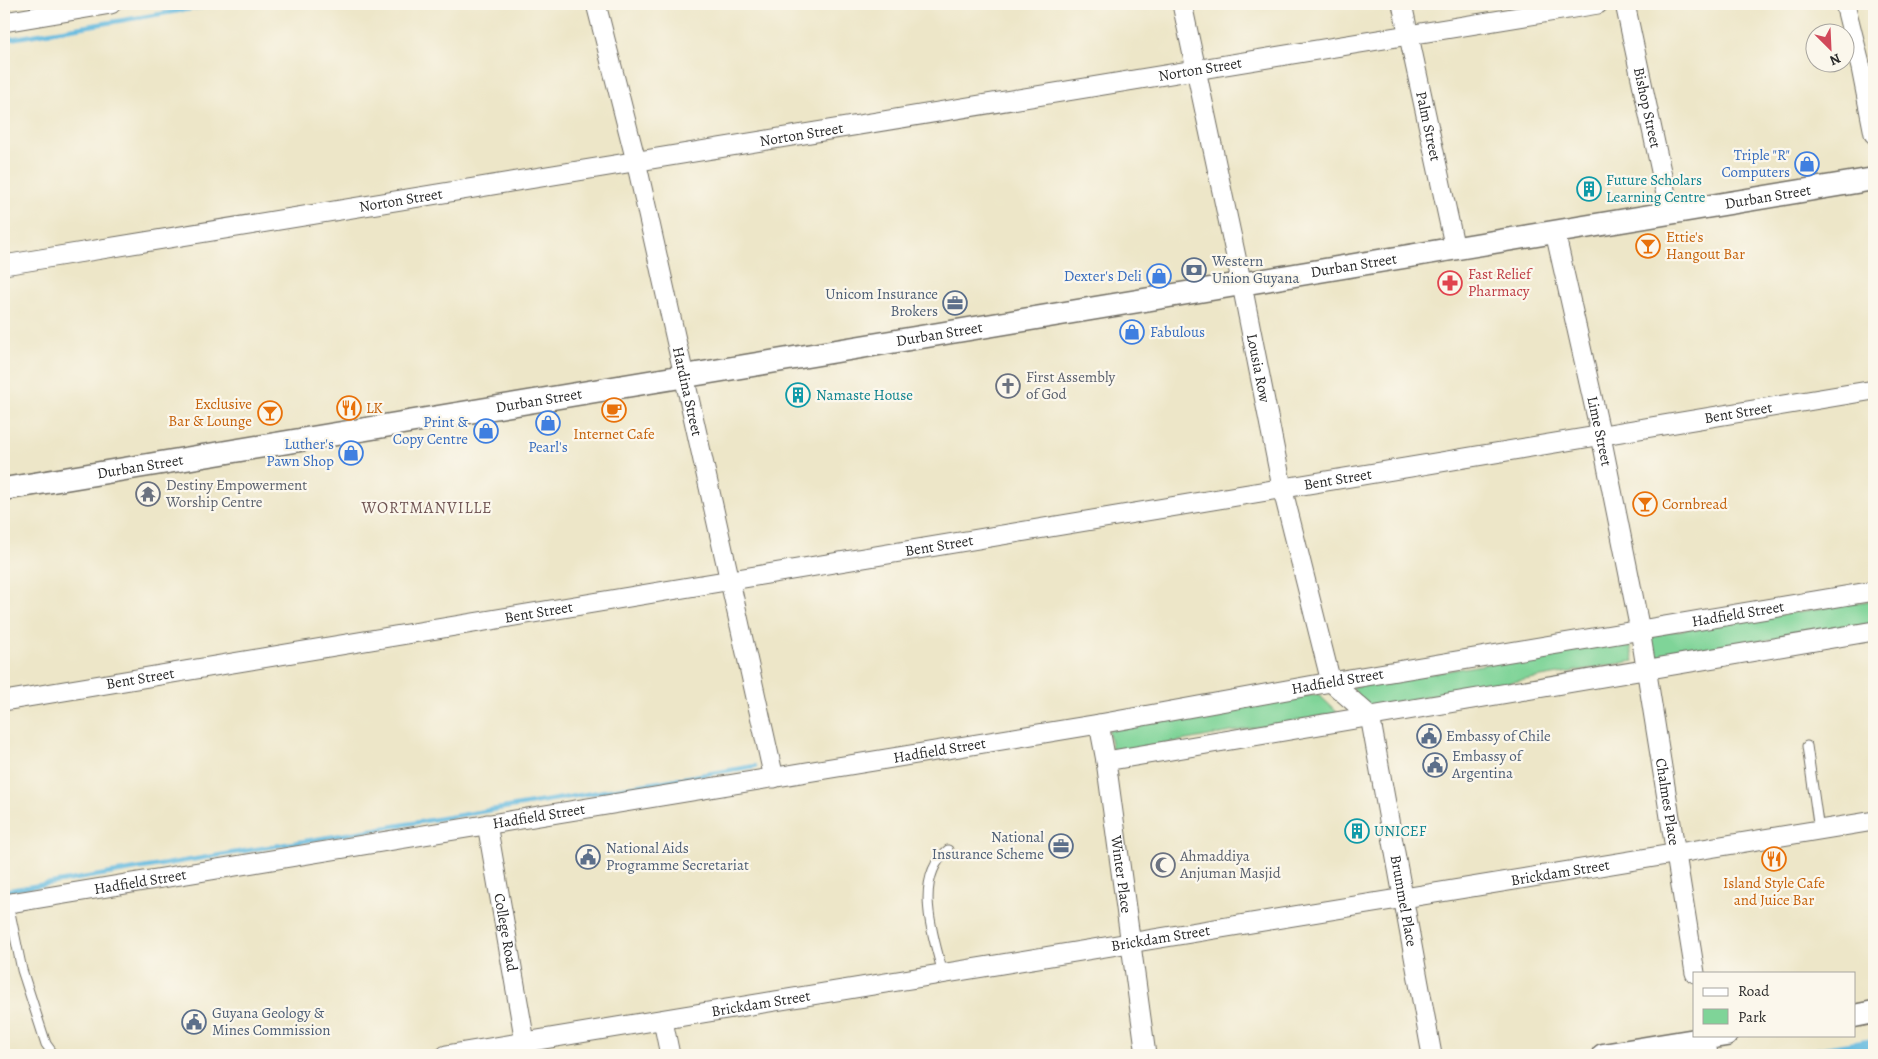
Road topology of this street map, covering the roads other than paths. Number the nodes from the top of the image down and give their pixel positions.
1 (110, 4) edge
2 (596, 4) edge
3 (1182, 4) edge
4 (1402, 4) edge
5 (1598, 4) edge
6 (1625, 4) edge
7 (1845, 4) edge
8 (4, 22) edge
9 (1408, 35) junction
10 (1196, 70) junction
11 (1874, 134) edge
12 (636, 161) junction
13 (1874, 179) edge
14 (1670, 213) junction
15 (1555, 232) junction
16 (1455, 249) junction
17 (4, 265) edge
18 (1242, 285) junction
19 (684, 376) junction
20 (1874, 390) edge
21 (1601, 436) junction
22 (1282, 487) junction
23 (4, 489) edge
24 (730, 580) junction
25 (1874, 591) edge
26 (1640, 630) junction
27 (1874, 631) edge
28 (1648, 669) junction
29 (1331, 682) junction
30 (4, 701) edge
31 (1370, 716) junction
32 (1099, 724) junction
33 (1807, 746) dead end
34 (1106, 761) junction
35 (774, 778) junction
36 (1874, 821) edge
37 (487, 824) junction
38 (1820, 830) junction
39 (948, 850) dead end
40 (1677, 854) junction
41 (1404, 897) junction
42 (6, 903) edge
43 (1131, 943) junction
44 (1696, 972) edge
45 (943, 974) junction
46 (1874, 1012) edge
47 (1856, 1016) edge
48 (663, 1020) junction
49 (1711, 1041) edge
50 (524, 1042) junction
51 (54, 1055) edge
52 (446, 1055) edge
53 (670, 1055) edge
54 (1146, 1055) edge
55 (1432, 1055) edge
56 (1604, 1055) edge

1 - 8 street
2 - 12 street, Hardina Street
3 - 10 street, Lousia Row
4 - 9 street, Palm Street
5 - 9 street, Norton Street
6 - 14 street, Bishop Street
7 - 11 street
9 - 10 street, Norton Street
9 - 16 street, Palm Street
10 - 12 street, Norton Street
10 - 18 street, Lousia Row
12 - 17 street, Norton Street
12 - 19 street, Hardina Street
13 - 14 street, Durban Street
14 - 15 street, Durban Street
15 - 16 street, Durban Street
15 - 21 street, Lime Street
16 - 18 street, Durban Street
18 - 19 street, Durban Street
18 - 22 street, Lousia Row
19 - 23 street, Durban Street
19 - 24 street, Hardina Street
20 - 21 street, Bent Street
21 - 22 street, Bent Street
21 - 26 street, Lime Street
22 - 24 street, Bent Street
22 - 29 street, Lousia Row
24 - 30 street, Bent Street
24 - 35 street, Hardina Street
25 - 26 street, Hadfield Street
26 - 28 street, Chalmes Place
26 - 29 street, Hadfield Street
27 - 28 street
28 - 31 street
28 - 40 street, Chalmes Place
29 - 31 street
29 - 32 street, Hadfield Street
31 - 34 street
31 - 41 street, Brummel Place
32 - 34 street, Winter Place
32 - 35 street, Hadfield Street
33 - 38 lane
34 - 43 street, Winter Place
35 - 37 street, Hadfield Street
36 - 38 street, Brickdam Street
37 - 42 street, Hadfield Street
37 - 50 street, College Road
38 - 40 street, Brickdam Street
39 - 45 lane
40 - 41 street, Brickdam Street
40 - 44 street, Chalmes Place
41 - 43 street, Brickdam Street
41 - 55 street, Brummel Place
42 - 51 lane
43 - 45 street, Brickdam Street
43 - 54 street, Winter Place
45 - 48 street, Brickdam Street
46 - 47 street
48 - 50 street, Brickdam Street
48 - 53 street
49 - 56 street
50 - 52 street, Brickdam Street

